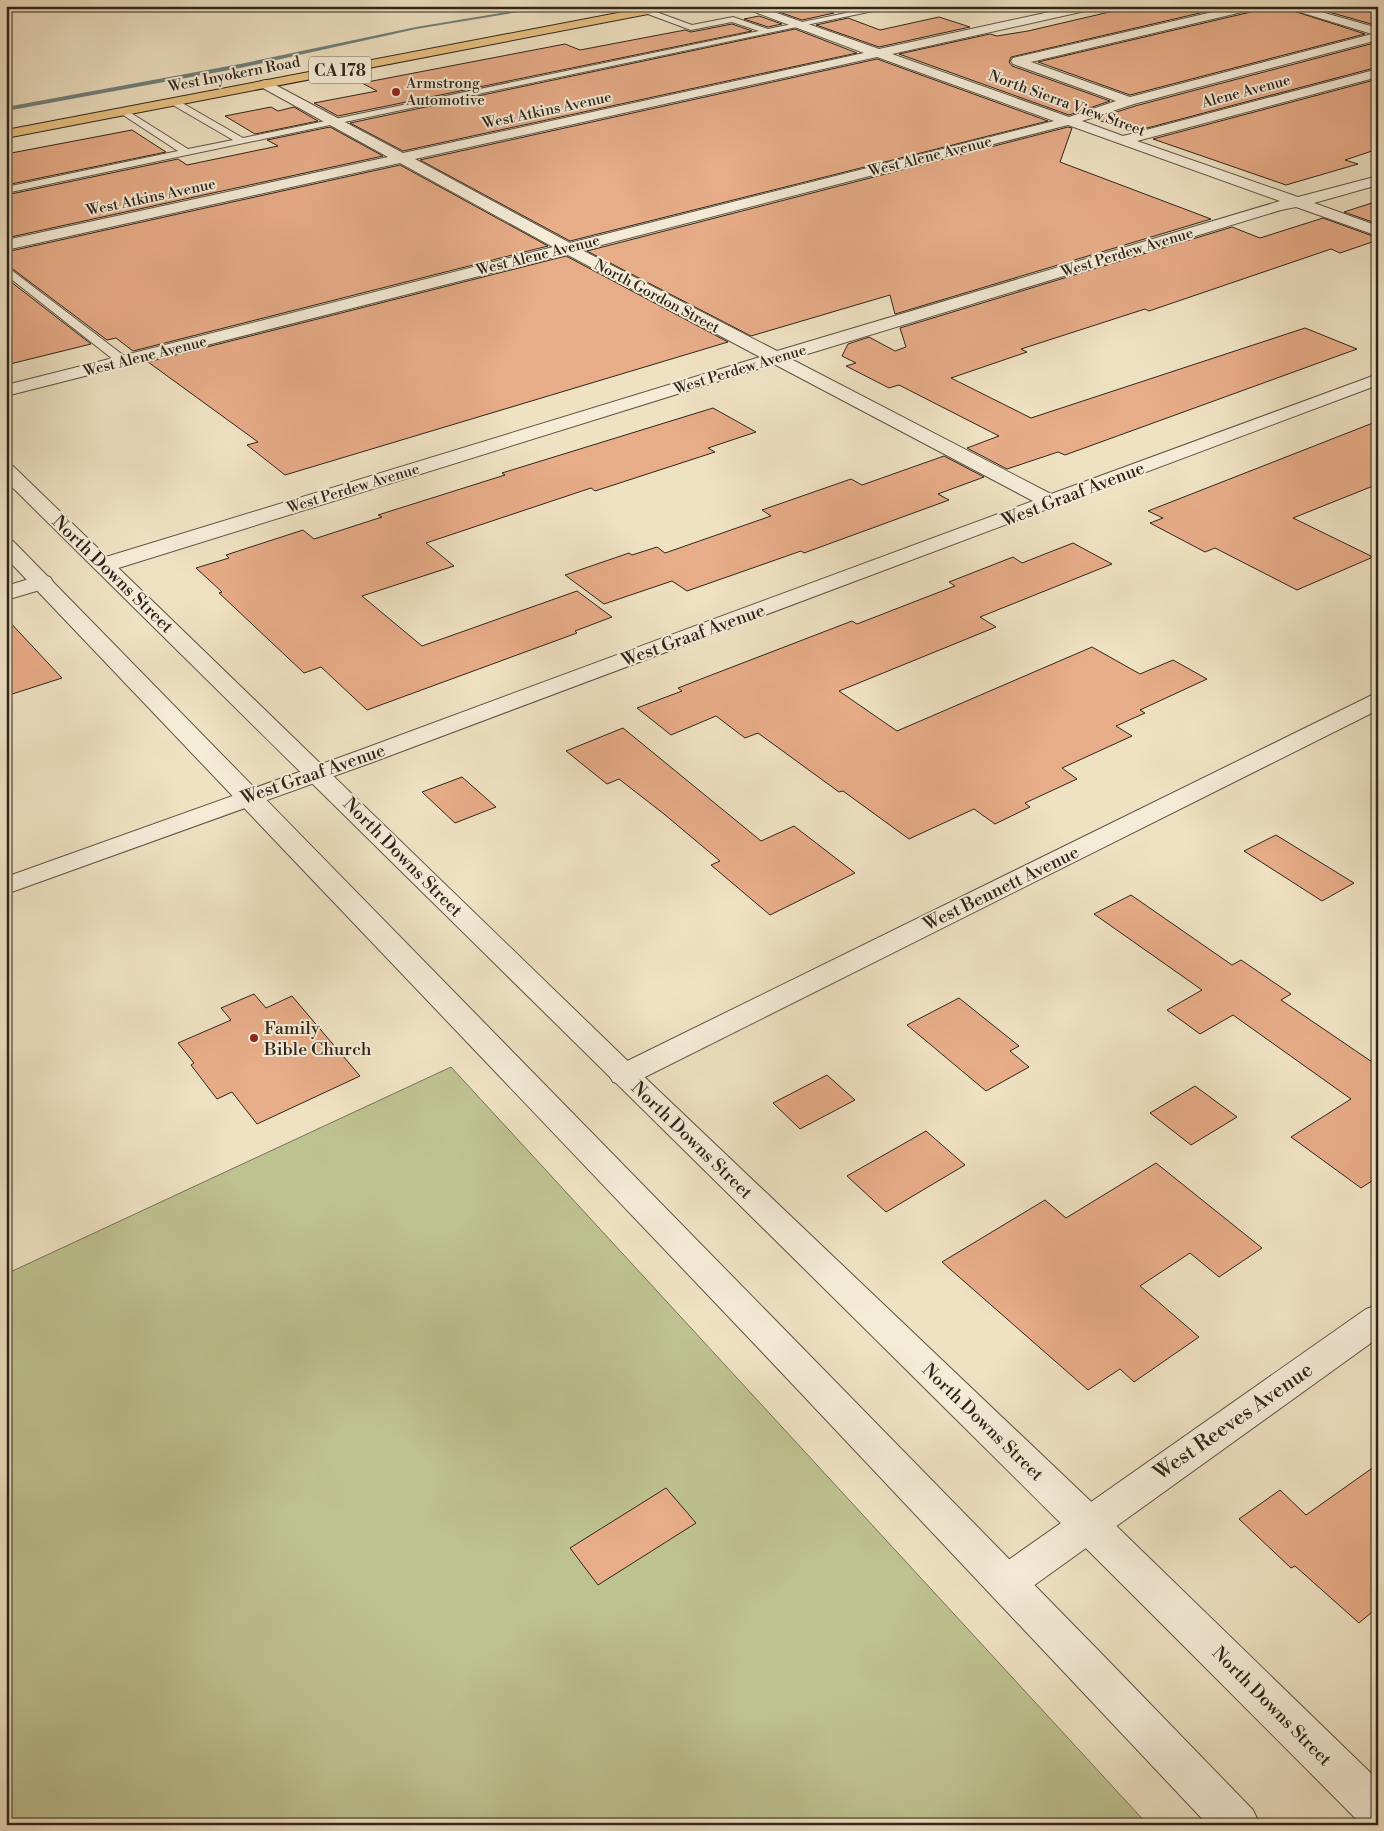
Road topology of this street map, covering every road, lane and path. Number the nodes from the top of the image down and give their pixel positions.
1 (674, 6) edge
2 (745, 6) edge
3 (841, 6) edge
4 (893, 6) edge
5 (1094, 6) edge
6 (1255, 6) edge
7 (1286, 6) edge
8 (1314, 6) edge
9 (648, 11) junction
10 (861, 13) junction
11 (1372, 18) dead end
12 (800, 26) junction
13 (768, 32) junction
14 (1378, 32) edge
15 (1378, 36) edge
16 (880, 54) junction
17 (1378, 73) edge
18 (266, 84) junction
19 (1129, 101) junction
20 (174, 102) junction
21 (124, 111) junction
22 (1069, 121) junction
23 (338, 122) junction
24 (6, 134) edge
25 (1123, 140) junction
26 (242, 141) junction
27 (187, 153) junction
28 (403, 158) junction
29 (1378, 180) edge
30 (6, 190) edge
31 (1298, 202) junction
32 (1378, 231) edge
33 (6, 246) edge
34 (567, 248) junction
35 (6, 269) edge
36 (774, 358) junction
37 (123, 361) junction
38 (1378, 379) edge
39 (6, 391) edge
40 (6, 470) edge
41 (1051, 502) junction
42 (6, 545) edge
43 (104, 565) junction
44 (42, 582) junction
45 (6, 593) edge
46 (1378, 701) edge
47 (317, 773) junction
48 (248, 797) junction
49 (6, 886) edge
50 (624, 1075) junction
51 (1378, 1319) edge
52 (1089, 1524) junction
53 (1008, 1582) junction
54 (1378, 1810) edge
55 (1238, 1825) edge

1 - 9 main road, West Inyokern Road / CA 178
2 - 12 street, North Sierra View Street
3 - 10 lane
4 - 10 lane
5 - 16 street, West Atkins Avenue
6 - 19 street
7 - 14 street
8 - 11 street
9 - 13 lane
9 - 18 main road, West Inyokern Road / CA 178
10 - 12 lane
12 - 13 lane
12 - 16 street, North Sierra View Street
13 - 23 lane
15 - 19 street, West Alene Avenue
16 - 22 street, North Sierra View Street
16 - 28 street, West Atkins Avenue
17 - 25 street, Alene Avenue
18 - 20 main road, West Inyokern Road / CA 178
18 - 23 street, North Gordon Street
19 - 22 street, West Alene Avenue
20 - 21 main road, West Inyokern Road / CA 178
20 - 26 lane
21 - 24 main road, West Inyokern Road / CA 178
21 - 27 lane
22 - 25 street, North Sierra View Street
22 - 34 street, West Alene Avenue
23 - 26 lane
23 - 28 street, North Gordon Street
25 - 31 street, North Sierra View Street
26 - 27 lane
27 - 30 lane
28 - 33 street, West Atkins Avenue
28 - 34 street, North Gordon Street
29 - 31 street, West Perdew Avenue
31 - 32 street, North Sierra View Street
31 - 36 street, West Perdew Avenue
34 - 36 street, North Gordon Street
34 - 37 street, West Alene Avenue
35 - 37 lane
36 - 41 street, North Gordon Street
36 - 43 street, West Perdew Avenue
37 - 39 street, West Alene Avenue
38 - 41 street, West Graaf Avenue
40 - 43 street, North Downs Street
41 - 47 street, West Graaf Avenue
42 - 44 street
43 - 47 street, North Downs Street
44 - 45 street
44 - 48 street
46 - 50 street, West Bennett Avenue
47 - 48 street, West Graaf Avenue
47 - 50 street, North Downs Street
48 - 49 street, West Graaf Avenue
48 - 53 street
50 - 52 street, North Downs Street
51 - 52 street, West Reeves Avenue
52 - 53 street, West Reeves Avenue
52 - 54 street, North Downs Street
53 - 55 street

